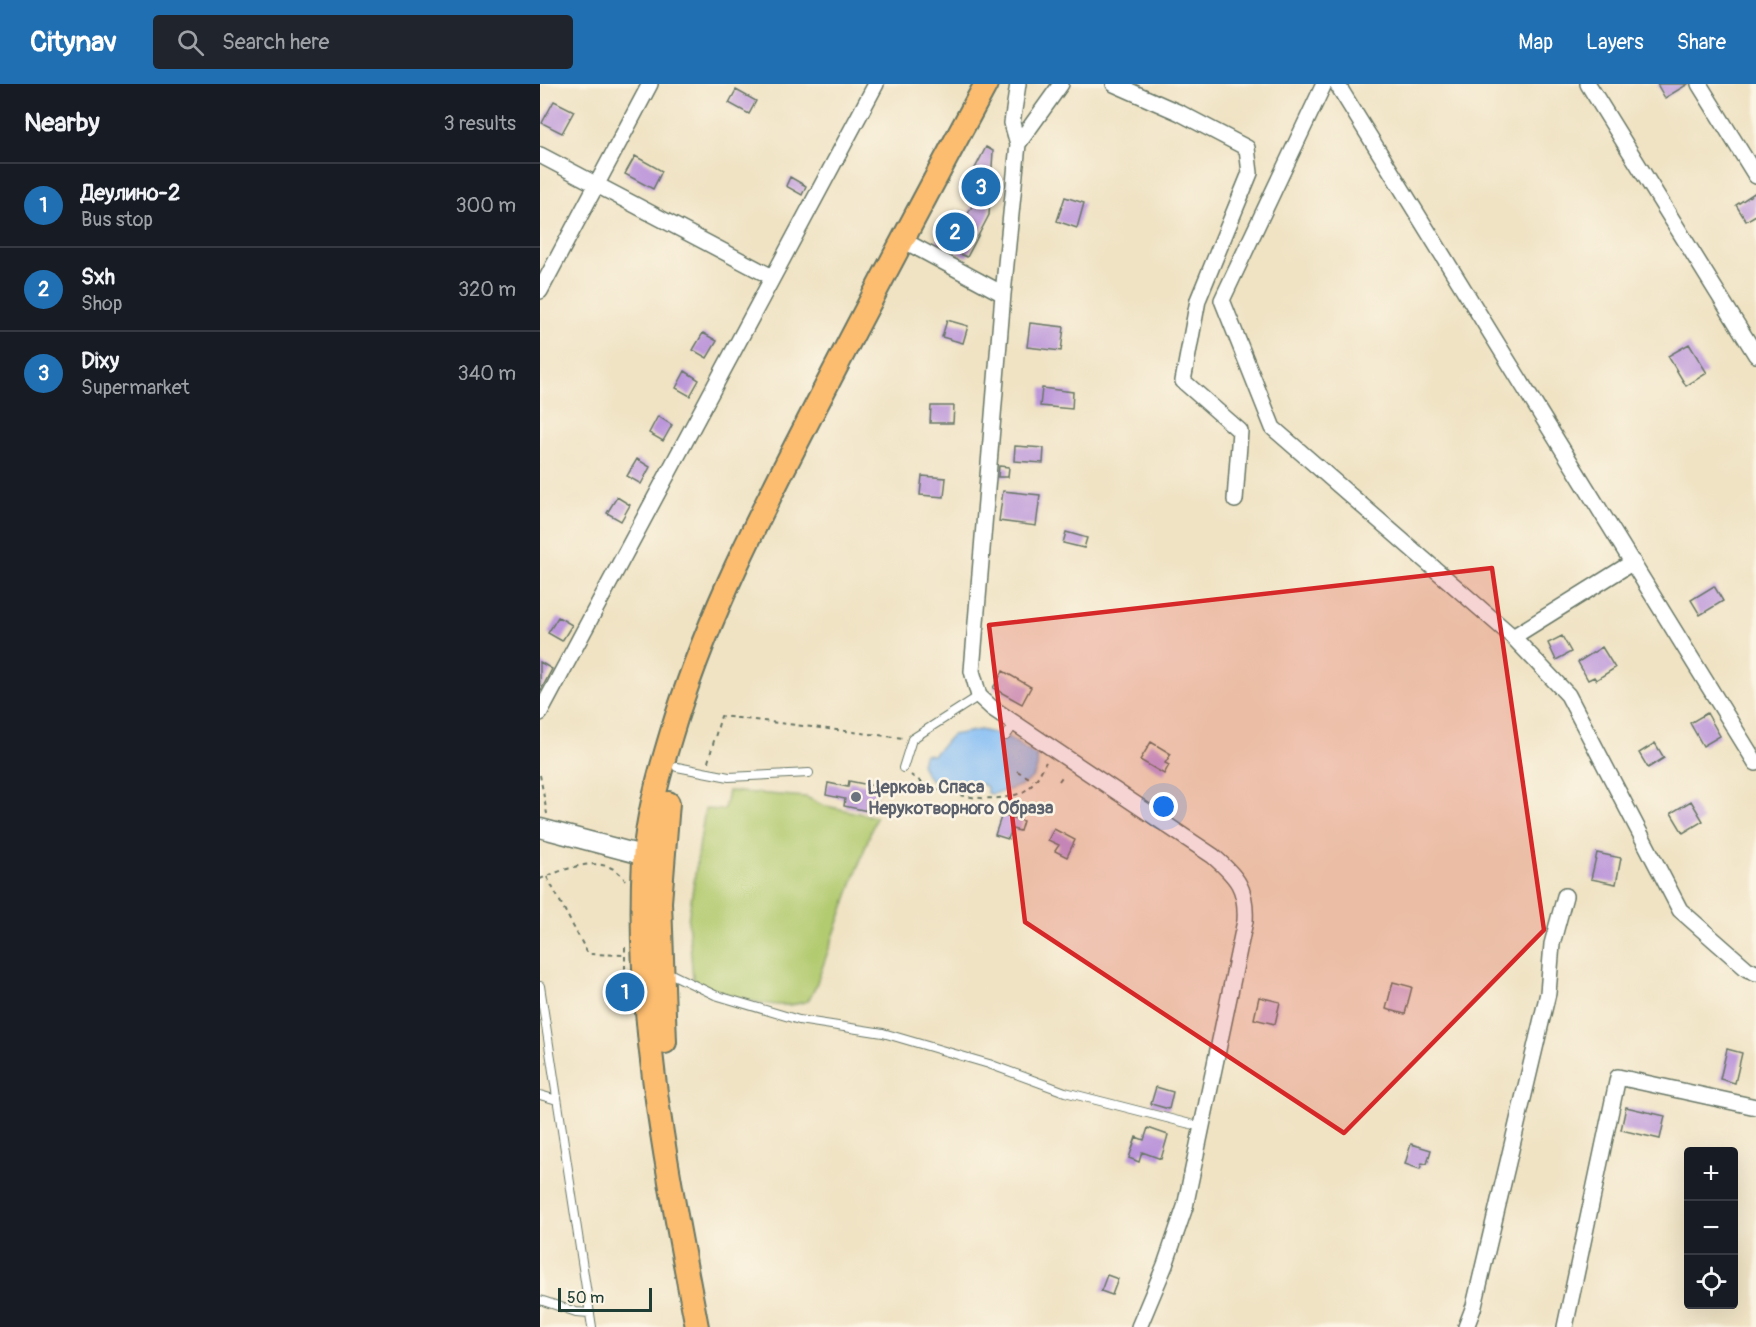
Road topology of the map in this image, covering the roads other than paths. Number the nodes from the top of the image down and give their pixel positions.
1 (650, 84) edge
2 (876, 84) edge
3 (986, 84) edge
4 (999, 84) edge
5 (1018, 84) edge
6 (1061, 84) edge
7 (1114, 84) edge
8 (1324, 84) edge
9 (1337, 84) edge
10 (1588, 84) edge
11 (1699, 84) edge
12 (1018, 144) junction
13 (540, 155) edge
14 (1756, 176) edge
15 (596, 185) junction
16 (912, 245) junction
17 (772, 277) junction
18 (540, 291) edge
19 (1003, 294) junction
20 (1756, 355) edge
21 (1234, 500) dead end
22 (1633, 562) junction
23 (1513, 637) junction
24 (979, 696) junction
25 (540, 713) edge
26 (1015, 723) junction
27 (1006, 736) dead end
28 (1756, 763) edge
29 (677, 767) junction
30 (903, 768) road end
31 (809, 773) dead end
32 (546, 830) edge
33 (653, 858) junction
34 (1565, 896) dead end
35 (661, 969) junction
36 (1756, 973) edge
37 (540, 986) edge
38 (540, 1095) edge
39 (557, 1100) junction
40 (1756, 1107) edge
41 (1202, 1127) junction
42 (540, 1300) edge
43 (590, 1313) junction
44 (1570, 1326) edge
45 (592, 1327) edge
46 (697, 1327) edge
47 (710, 1327) edge
48 (1139, 1327) edge
49 (1466, 1327) edge

1 - 15 street
2 - 17 street
3 - 33 main road
4 - 16 main road
5 - 12 street
6 - 12 street
7 - 21 street
8 - 23 street
9 - 22 street
10 - 20 street
11 - 14 street
12 - 19 street
13 - 15 street
15 - 17 street
15 - 18 street
16 - 19 street
16 - 29 main road
17 - 25 street
19 - 24 street
22 - 23 street
22 - 28 street
23 - 36 street
24 - 26 street
24 - 30 lane
26 - 27 lane
26 - 41 street
29 - 31 lane
29 - 33 main road
32 - 33 street
33 - 35 main road
33 - 46 main road
34 - 49 street
35 - 41 lane
35 - 47 main road
37 - 39 lane
38 - 39 lane
39 - 43 lane
40 - 44 street
41 - 48 street
42 - 43 lane
43 - 45 lane

